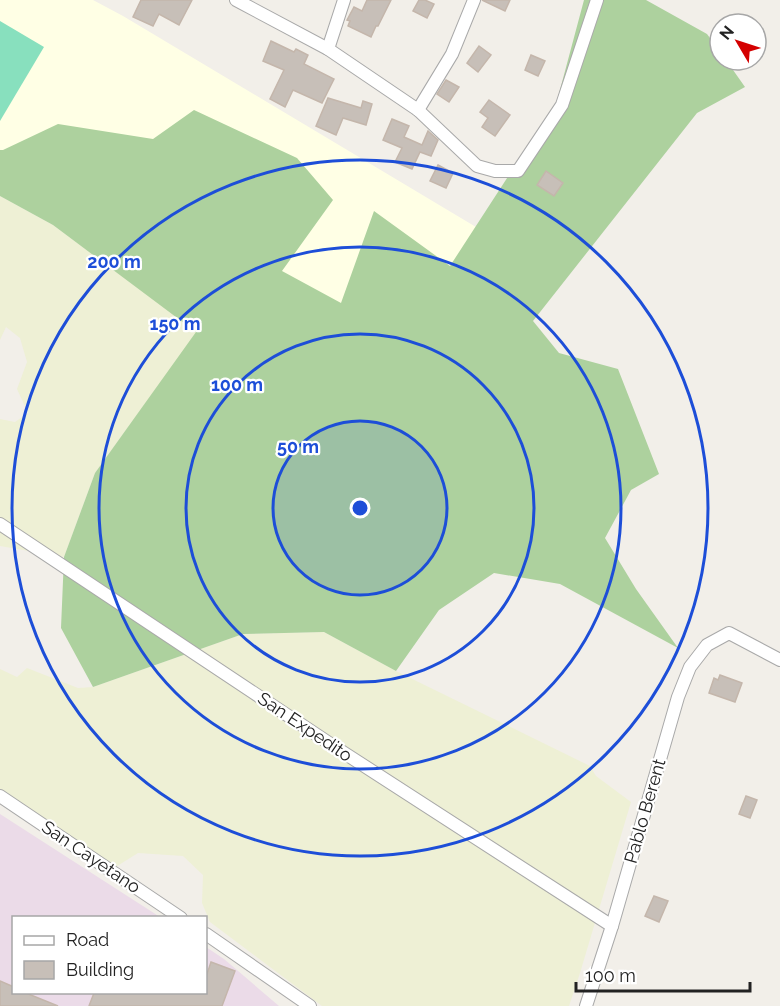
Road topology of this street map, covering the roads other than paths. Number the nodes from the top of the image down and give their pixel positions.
1 (236, 0) edge
2 (344, 0) edge
3 (474, 0) edge
4 (597, 0) edge
5 (328, 49) junction
6 (418, 110) junction
7 (0, 524) edge
8 (780, 660) edge
9 (0, 796) edge
10 (178, 916) edge
11 (612, 926) junction
12 (207, 935) edge
13 (310, 1006) edge
14 (586, 1006) edge

1 - 5 street
2 - 5 street
3 - 6 street
4 - 6 street
5 - 6 street
7 - 11 street, San Expedito
8 - 11 street, Pablo Berent
9 - 10 street, San Cayetano
11 - 14 street, Pablo Berent
12 - 13 street

